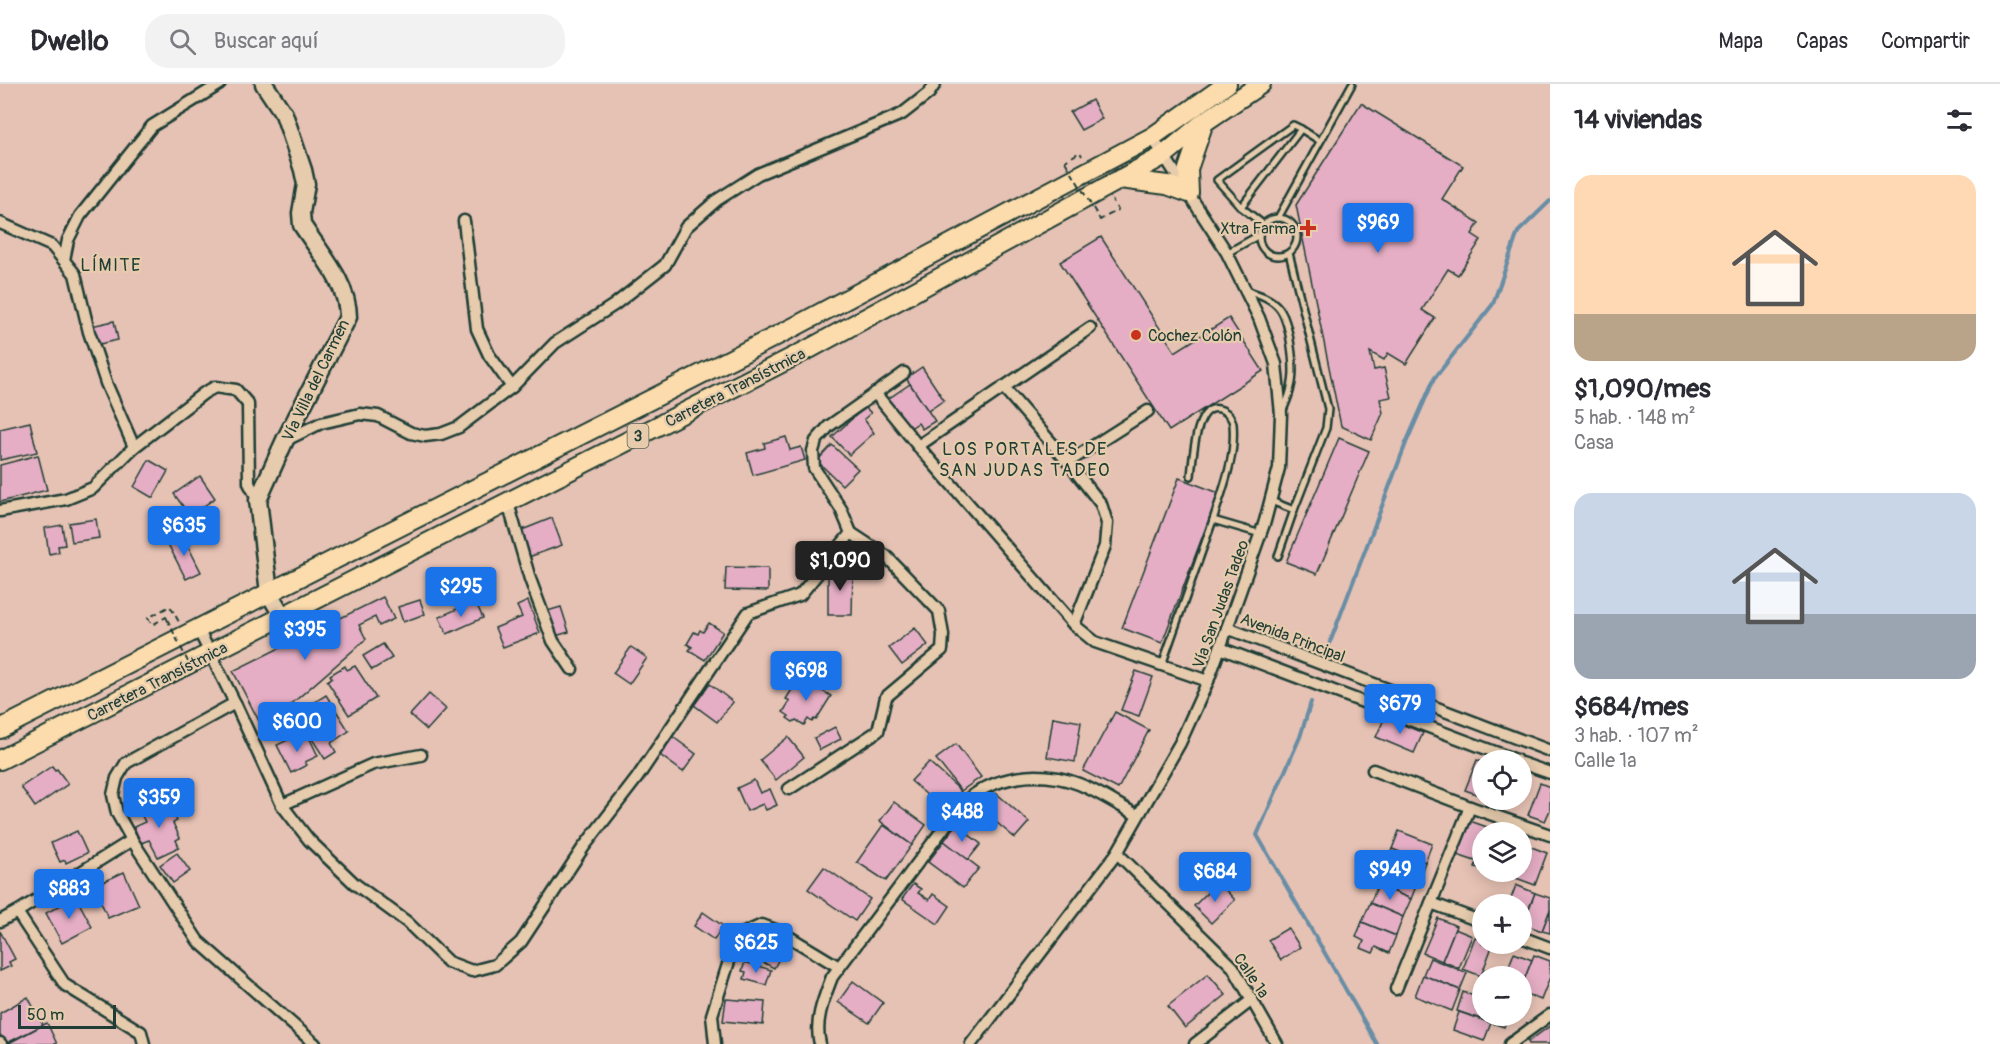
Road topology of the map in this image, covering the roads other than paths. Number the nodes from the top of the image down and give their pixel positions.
1 (220, 84) edge
2 (264, 84) edge
3 (935, 84) edge
4 (1227, 84) edge
5 (1261, 84) edge
6 (1352, 84) edge
7 (1203, 123) junction
8 (1301, 129) junction
9 (1152, 137) junction
10 (1320, 141) junction
11 (1163, 156) junction
12 (1120, 179) junction
13 (1189, 193) junction
14 (1241, 207) junction
15 (1278, 218) junction
16 (464, 221) dead end
17 (0, 223) edge
18 (1264, 225) junction
19 (1259, 235) junction
20 (1227, 252) junction
21 (1289, 253) junction
22 (64, 261) junction
23 (1246, 290) junction
24 (1090, 328) dead end
25 (904, 374) dead end
26 (512, 387) junction
27 (1003, 387) junction
28 (876, 393) junction
29 (1148, 411) dead end
30 (1281, 414) junction
31 (285, 440) junction
32 (918, 446) junction
33 (134, 447) junction
34 (1068, 462) junction
35 (1191, 476) dead end
36 (258, 500) junction
37 (1271, 501) junction
38 (507, 503) junction
39 (1294, 510) junction
40 (0, 511) edge
41 (1214, 519) junction
42 (851, 533) junction
43 (1261, 534) junction
44 (1278, 556) dead end
45 (269, 593) junction
46 (283, 617) junction
47 (1074, 625) junction
48 (1227, 628) junction
49 (198, 629) junction
50 (1220, 648) junction
51 (210, 654) junction
52 (1162, 665) junction
53 (572, 669) dead end
54 (1208, 681) junction
55 (235, 704) junction
56 (0, 729) edge
57 (1490, 750) edge
58 (1550, 751) edge
59 (421, 755) dead end
60 (0, 760) edge
61 (1532, 767) edge
62 (1373, 770) dead end
63 (1550, 774) edge
64 (789, 789) dead end
65 (282, 806) junction
66 (1470, 807) junction
67 (1137, 815) junction
68 (1550, 835) edge
69 (132, 840) junction
70 (1117, 853) junction
71 (1431, 903) junction
72 (17, 912) junction
73 (1472, 918) edge
74 (0, 921) edge
75 (1532, 941) edge
76 (1550, 948) edge
77 (839, 968) junction
78 (1396, 989) dead end
79 (1252, 1000) junction
80 (1550, 1015) edge
81 (144, 1044) edge
82 (315, 1044) edge
83 (715, 1044) edge
84 (820, 1044) edge
85 (971, 1044) edge
86 (1195, 1044) edge
87 (1277, 1044) edge
88 (1510, 1044) edge

1 - 22 street
2 - 31 street, Vía Villa del Carmen
3 - 26 street
4 - 9 main road, Carretera Transístmica / 3
5 - 7 main road, Carretera Transístmica / 3
6 - 10 lane
7 - 11 main road, Carretera Transístmica / 3
7 - 13 main road
8 - 10 lane
8 - 14 lane
8 - 14 lane
9 - 11 street, Vía San Judas Tadeo
9 - 45 main road, Carretera Transístmica / 3
10 - 15 lane
11 - 12 main road, Carretera Transístmica / 3
11 - 13 street, Vía San Judas Tadeo
12 - 13 main road
12 - 38 main road, Carretera Transístmica / 3
13 - 20 street, Vía San Judas Tadeo
14 - 18 lane
15 - 18 lane
15 - 21 lane
16 - 26 street
17 - 22 street
18 - 19 lane
19 - 20 lane
19 - 21 lane
20 - 23 street, Vía San Judas Tadeo
21 - 39 lane
22 - 33 street
23 - 30 street, Vía San Judas Tadeo
23 - 30 lane
24 - 27 street
25 - 28 street
26 - 31 street
27 - 32 street
27 - 34 street
28 - 32 street
28 - 42 street
29 - 34 street
30 - 37 street, Vía San Judas Tadeo
31 - 36 street, Vía Villa del Carmen
32 - 47 street
33 - 36 street
33 - 40 street
34 - 47 street
35 - 41 lane
36 - 45 street
37 - 39 lane
37 - 43 street, Vía San Judas Tadeo
38 - 46 main road, Carretera Transístmica / 3
38 - 53 street
39 - 44 lane
41 - 43 lane
41 - 52 lane
42 - 64 street
42 - 65 street
43 - 48 street, Vía San Judas Tadeo
45 - 46 street
45 - 49 main road, Carretera Transístmica / 3
46 - 51 main road, Carretera Transístmica / 3
47 - 52 street
48 - 50 street, Vía San Judas Tadeo
48 - 58 street, Avenida Principal
49 - 51 street
49 - 56 main road, Carretera Transístmica / 3
50 - 54 street, Vía San Judas Tadeo
50 - 57 street
51 - 55 street
51 - 60 main road, Carretera Transístmica / 3
52 - 54 street
54 - 67 street, Vía San Judas Tadeo
55 - 65 street
55 - 69 street
59 - 65 street
61 - 63 street
62 - 66 street
66 - 68 street
66 - 71 street
67 - 70 street, Vía San Judas Tadeo
67 - 77 street
69 - 72 street
69 - 82 street
70 - 79 street, Calle 1a
70 - 85 street, Vía San Judas Tadeo
71 - 73 street
71 - 78 street
72 - 74 street
72 - 81 street
75 - 76 street
77 - 83 street
77 - 84 street
79 - 86 street
79 - 87 street, Calle 1a
80 - 88 street

